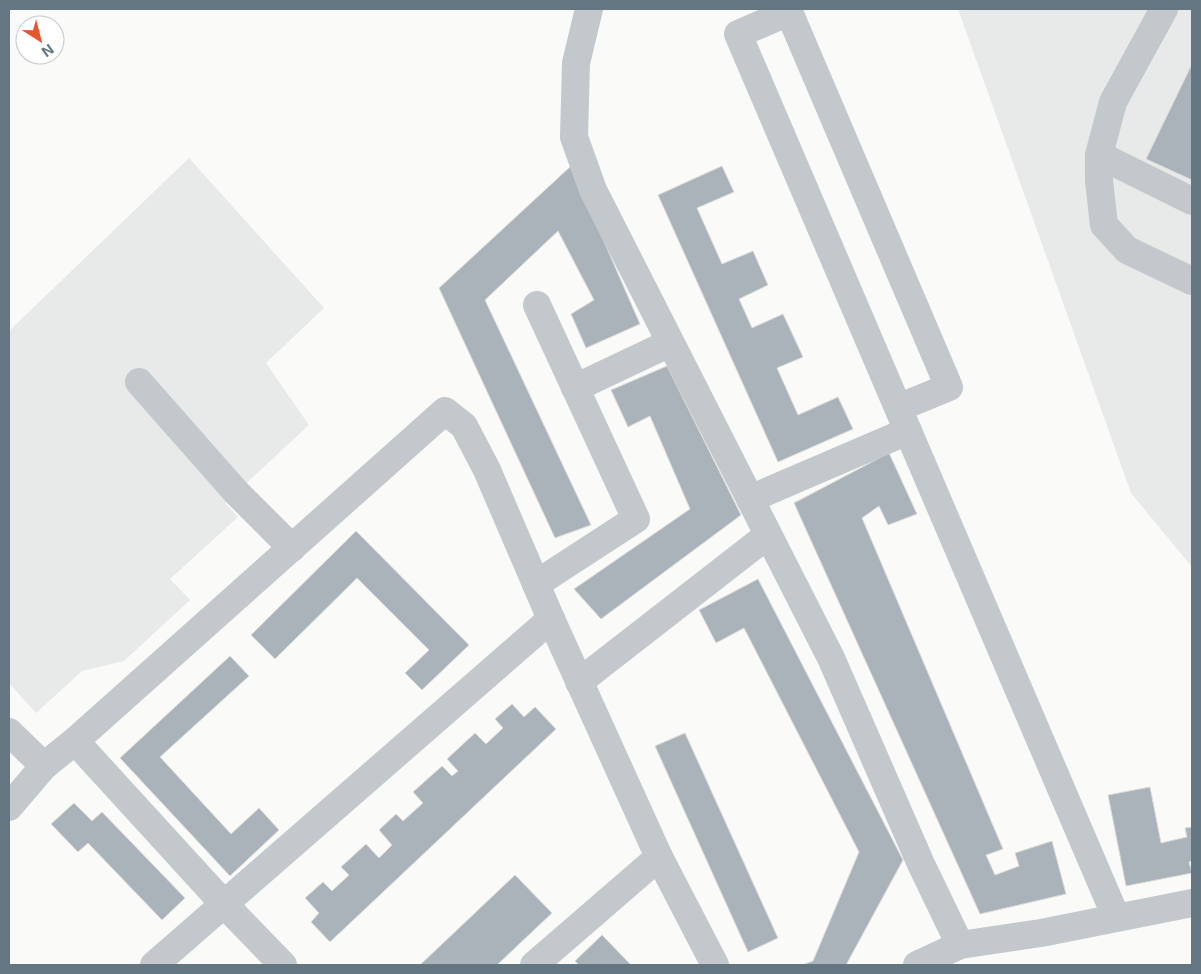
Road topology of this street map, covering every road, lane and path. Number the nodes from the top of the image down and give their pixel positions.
1 (589, 9) edge
2 (1164, 9) edge
3 (1099, 155) junction
4 (1192, 201) edge
5 (1192, 281) edge
6 (537, 305) dead end
7 (670, 343) junction
8 (140, 382) dead end
9 (575, 388) junction
10 (903, 420) junction
11 (750, 499) junction
12 (768, 535) junction
13 (292, 548) junction
14 (536, 584) junction
15 (551, 619) junction
16 (580, 682) junction
17 (9, 732) edge
18 (75, 741) junction
19 (44, 766) junction
20 (9, 807) edge
21 (659, 856) junction
22 (1192, 903) edge
23 (224, 904) junction
24 (1116, 917) junction
25 (960, 945) junction
26 (154, 965) edge
27 (283, 965) edge
28 (534, 965) edge
29 (715, 965) edge
30 (917, 965) edge

1 - 7 street
2 - 3 street
3 - 4 street
3 - 5 street
6 - 9 street
7 - 9 street
7 - 11 street
8 - 13 street
9 - 14 street
10 - 10 street
10 - 11 street
10 - 24 street
11 - 12 street
12 - 16 street
12 - 25 street
13 - 14 street
13 - 18 street
14 - 15 street
15 - 16 street
15 - 23 street
16 - 21 street
17 - 19 street
18 - 19 street
18 - 23 street
19 - 20 street
21 - 28 street
21 - 29 street
22 - 24 street
23 - 26 street
23 - 27 street
24 - 25 street
25 - 30 street

